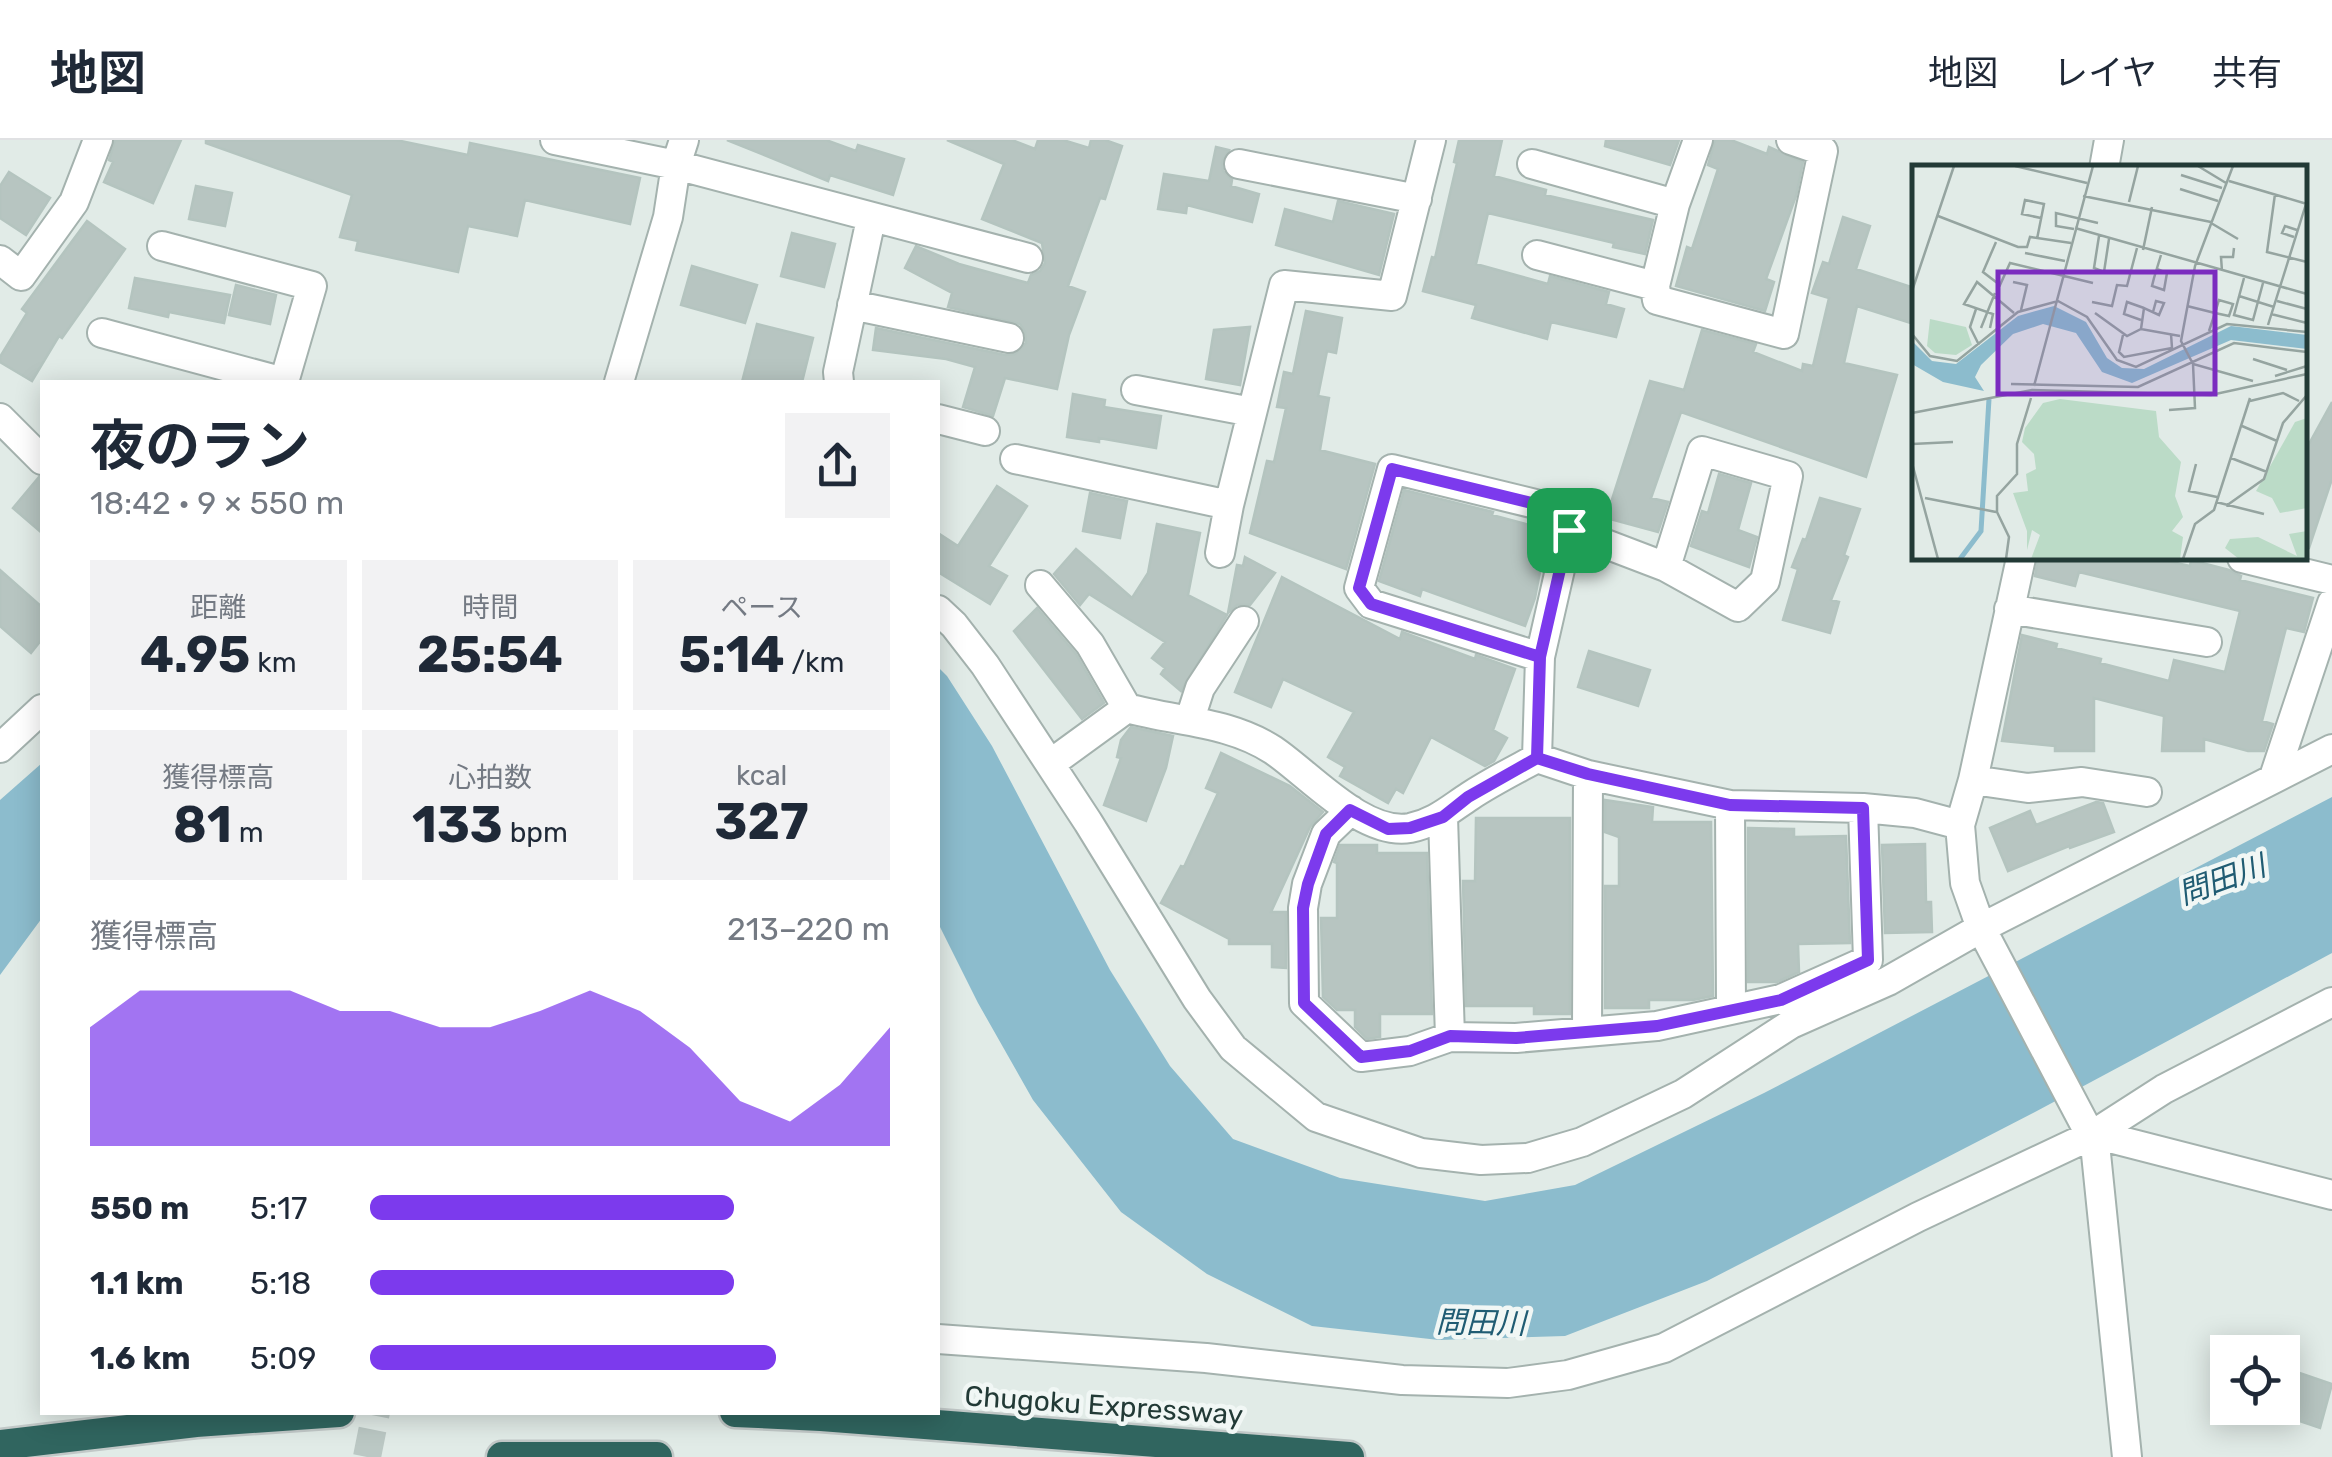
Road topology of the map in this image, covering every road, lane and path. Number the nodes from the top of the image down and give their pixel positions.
1 (98, 140) edge
2 (555, 140) edge
3 (1432, 140) edge
4 (1698, 140) edge
5 (1790, 140) edge
6 (2110, 140) edge
7 (680, 153) edge
8 (1239, 164) dead end
9 (1532, 164) dead end
10 (2105, 165) edge
11 (1417, 199) junction
12 (1675, 204) junction
13 (871, 219) junction
14 (162, 246) dead end
15 (1537, 255) dead end
16 (1028, 258) dead end
17 (0, 260) edge
18 (1655, 286) junction
19 (852, 305) junction
20 (102, 332) dead end
21 (1008, 338) dead end
22 (277, 380) edge
23 (285, 380) edge
24 (620, 380) edge
25 (839, 380) edge
26 (1136, 390) dead end
27 (1252, 412) junction
28 (0, 418) edge
29 (940, 419) edge
30 (986, 430) dead end
31 (40, 458) edge
32 (1015, 459) dead end
33 (1229, 505) junction
34 (1569, 530) junction
35 (1220, 553) dead end
36 (2021, 560) edge
37 (2250, 560) edge
38 (1666, 567) junction
39 (2332, 580) edge
40 (1040, 585) dead end
41 (2332, 604) edge
42 (2009, 609) junction
43 (940, 612) edge
44 (1244, 621) dead end
45 (2206, 642) dead end
46 (1540, 657) junction
47 (1127, 708) junction
48 (40, 711) edge
49 (1190, 719) junction
50 (0, 748) edge
51 (2332, 749) edge
52 (1537, 758) junction
53 (1050, 764) junction
54 (1588, 774) junction
55 (2274, 778) junction
56 (1973, 780) junction
57 (2148, 792) dead end
58 (1730, 805) junction
59 (1863, 808) junction
60 (1350, 810) junction
61 (1443, 817) junction
62 (1960, 826) junction
63 (1984, 935) junction
64 (2332, 1002) edge
65 (1731, 1009) junction
66 (1587, 1032) junction
67 (1450, 1036) junction
68 (2089, 1129) junction
69 (2332, 1196) edge
70 (940, 1339) edge
71 (296, 1415) edge
72 (789, 1415) edge
73 (0, 1445) edge
74 (502, 1457) edge
75 (657, 1457) edge
76 (1349, 1457) edge
77 (2127, 1457) edge

1 - 17 street
2 - 7 street
3 - 11 street
4 - 12 street
5 - 18 street
6 - 10 street
7 - 13 street
7 - 24 street
8 - 11 street
9 - 12 street
11 - 27 street
12 - 18 street
13 - 16 street
13 - 19 street
14 - 23 street
15 - 18 street
19 - 21 street
19 - 25 street
20 - 22 street
26 - 27 street
27 - 33 street
28 - 31 street
29 - 30 street
32 - 33 street
33 - 35 street
34 - 38 street
34 - 46 street
34 - 46 street
36 - 42 street
37 - 39 street
38 - 38 street
40 - 47 street
41 - 55 street
42 - 45 street
42 - 56 street
43 - 53 street
44 - 49 street
46 - 52 street
47 - 49 street
47 - 53 street
48 - 50 street
49 - 60 street
51 - 55 street
52 - 54 street
52 - 61 street
53 - 63 street
54 - 58 street
54 - 66 street
55 - 63 street
56 - 57 street
56 - 62 street
58 - 59 street
58 - 65 street
59 - 62 street
59 - 65 street
60 - 61 street
60 - 67 street
61 - 67 street
62 - 63 street
63 - 68 street
64 - 68 street
65 - 66 street
66 - 67 street
68 - 69 street
68 - 70 street
68 - 77 street
71 - 73 highway
72 - 76 highway, Chugoku Expressway
74 - 75 highway

